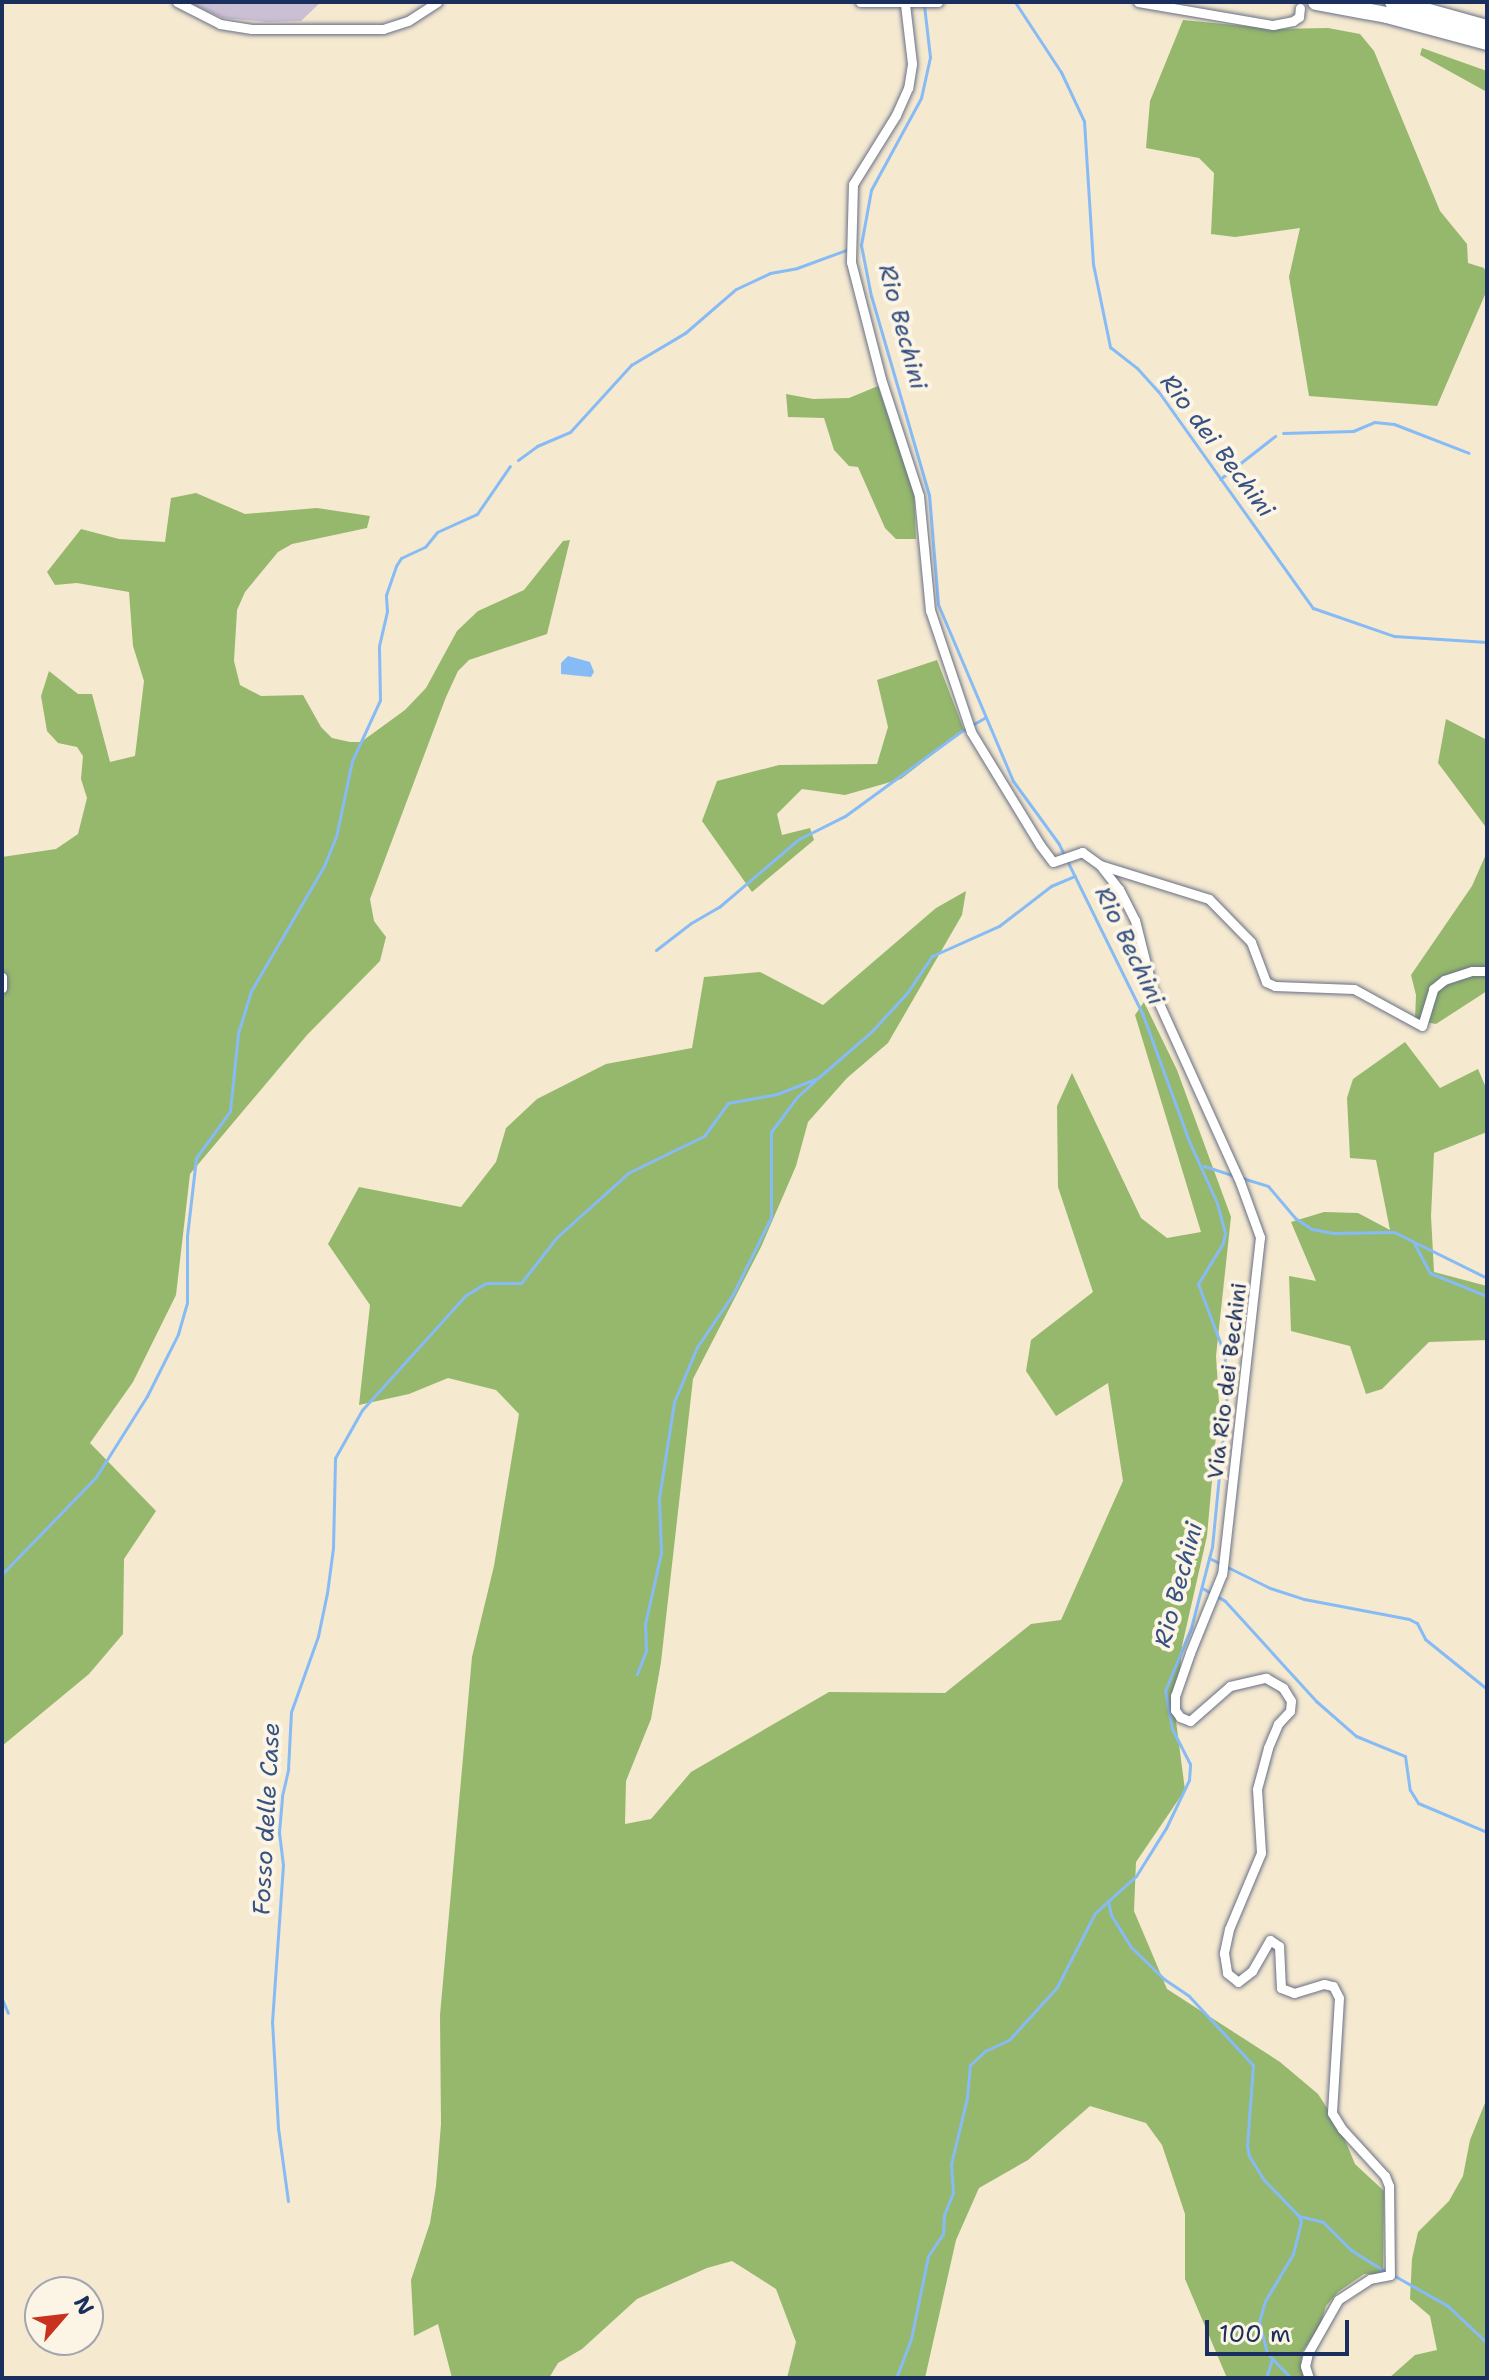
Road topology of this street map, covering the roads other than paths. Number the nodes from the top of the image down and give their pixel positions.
1 (177, 2) edge
2 (437, 2) edge
3 (860, 2) edge
4 (1138, 2) edge
5 (1393, 2) edge
6 (934, 3) edge
7 (905, 4) junction
8 (917, 4) edge
9 (1308, 5) edge
10 (1487, 28) edge
11 (1487, 42) edge
12 (1100, 865) junction
13 (1487, 971) edge
14 (2, 977) edge
15 (2, 988) edge
16 (1309, 2378) edge

1 - 2 street
3 - 7 street
4 - 9 street
5 - 10 highway
6 - 8 street
7 - 8 street
7 - 12 street
9 - 11 highway
12 - 13 street
12 - 16 street, Via Rio dei Bechini
14 - 15 street

